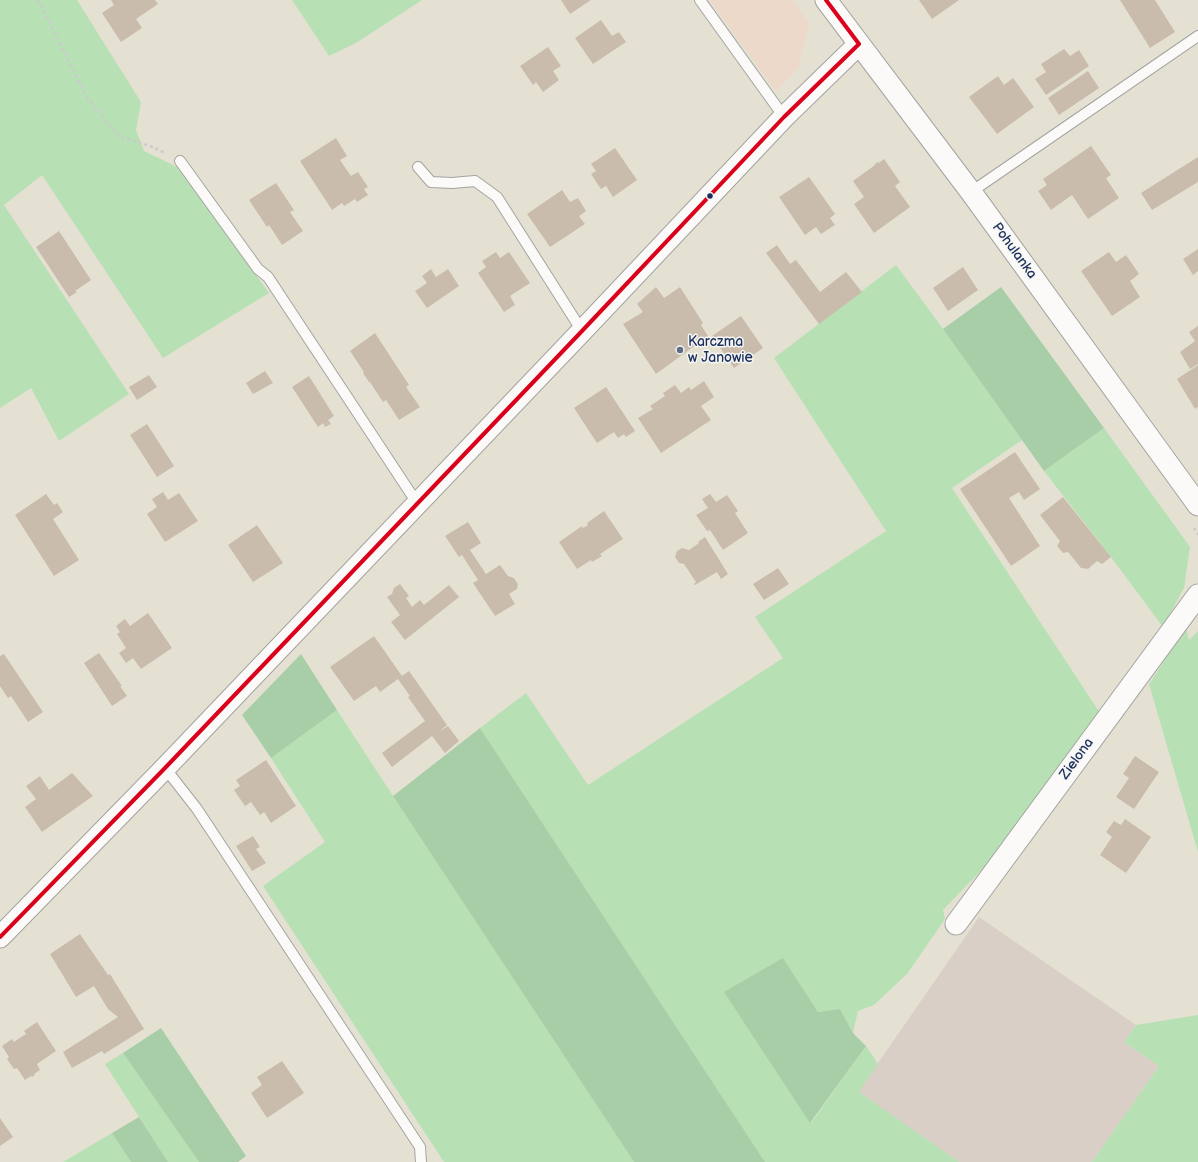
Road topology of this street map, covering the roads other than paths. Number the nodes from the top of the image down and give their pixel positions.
1 (700, 0) edge
2 (826, 0) edge
3 (1198, 36) edge
4 (859, 44) junction
5 (784, 117) junction
6 (180, 161) road end
7 (418, 167) dead end
8 (971, 192) junction
9 (582, 331) junction
10 (417, 503) junction
11 (1198, 505) edge
12 (1198, 595) edge
13 (164, 768) junction
14 (956, 924) dead end
15 (0, 937) edge
16 (421, 1162) edge

1 - 5 lane
2 - 4 street, Pohulanka
3 - 8 lane
4 - 5 street
4 - 8 street, Pohulanka
5 - 9 street
6 - 10 lane
7 - 9 lane
8 - 11 street, Pohulanka
9 - 10 street
10 - 13 street
12 - 14 street, Zielona
13 - 15 street
13 - 16 lane

